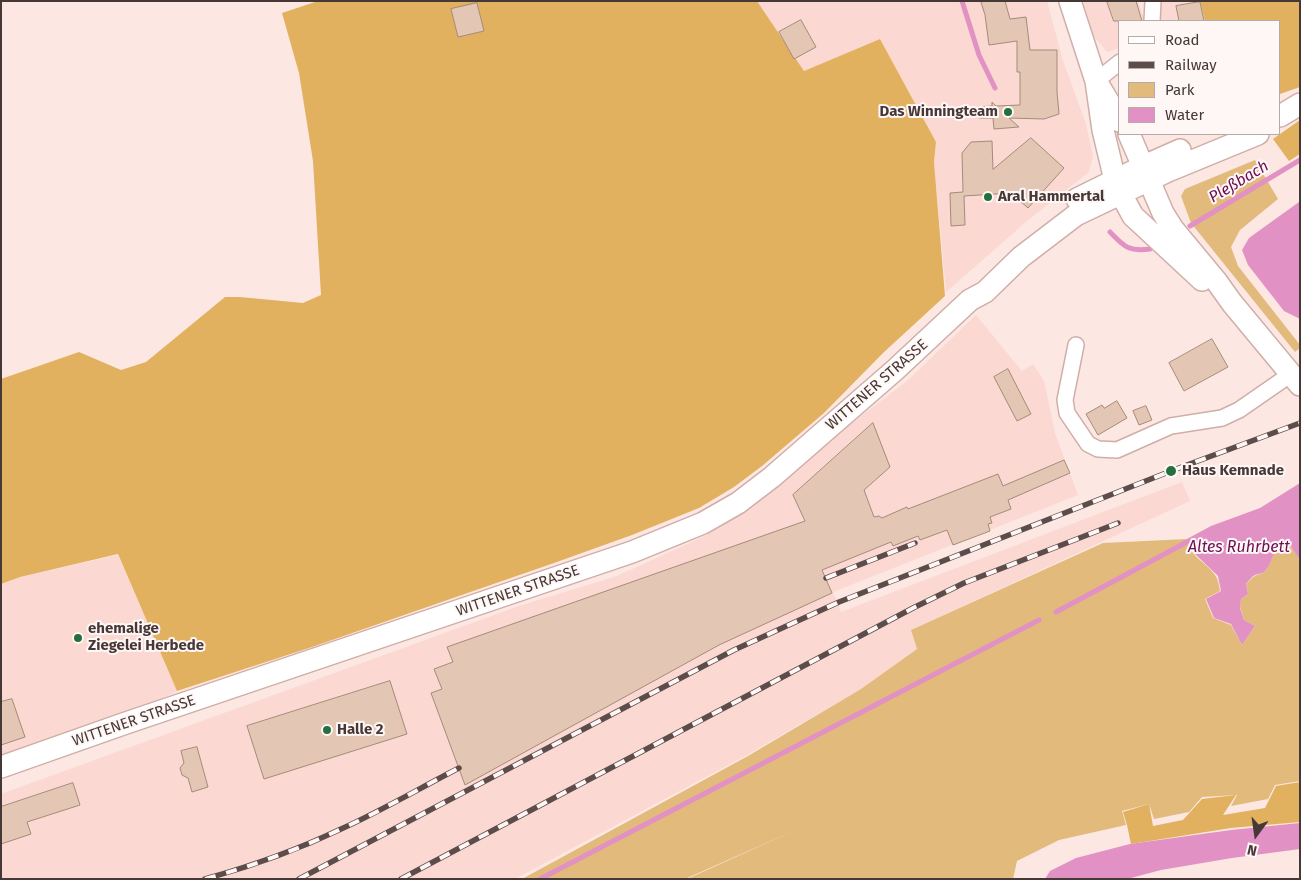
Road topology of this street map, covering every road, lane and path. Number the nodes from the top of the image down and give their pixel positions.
1 (1070, 1) edge
2 (1153, 1) edge
3 (1152, 20) edge
4 (1118, 64) edge
5 (1096, 81) junction
6 (1300, 104) edge
7 (1281, 115) edge
8 (1118, 117) edge
9 (1129, 135) edge
10 (1221, 135) edge
11 (1255, 135) edge
12 (1147, 173) junction
13 (1118, 187) junction
14 (1232, 303) junction
15 (1076, 345) dead end
16 (1295, 379) edge
17 (1, 767) edge

1 - 5 main road
2 - 3 street
4 - 5 street
5 - 8 main road
5 - 13 main road
6 - 7 main road
9 - 12 main road
10 - 12 main road, WITTENER STRASSE
11 - 12 main road, WITTENER STRASSE
12 - 13 main road, WITTENER STRASSE
12 - 14 main road
13 - 14 main road
13 - 17 main road, WITTENER STRASSE
14 - 16 main road
15 - 16 street

